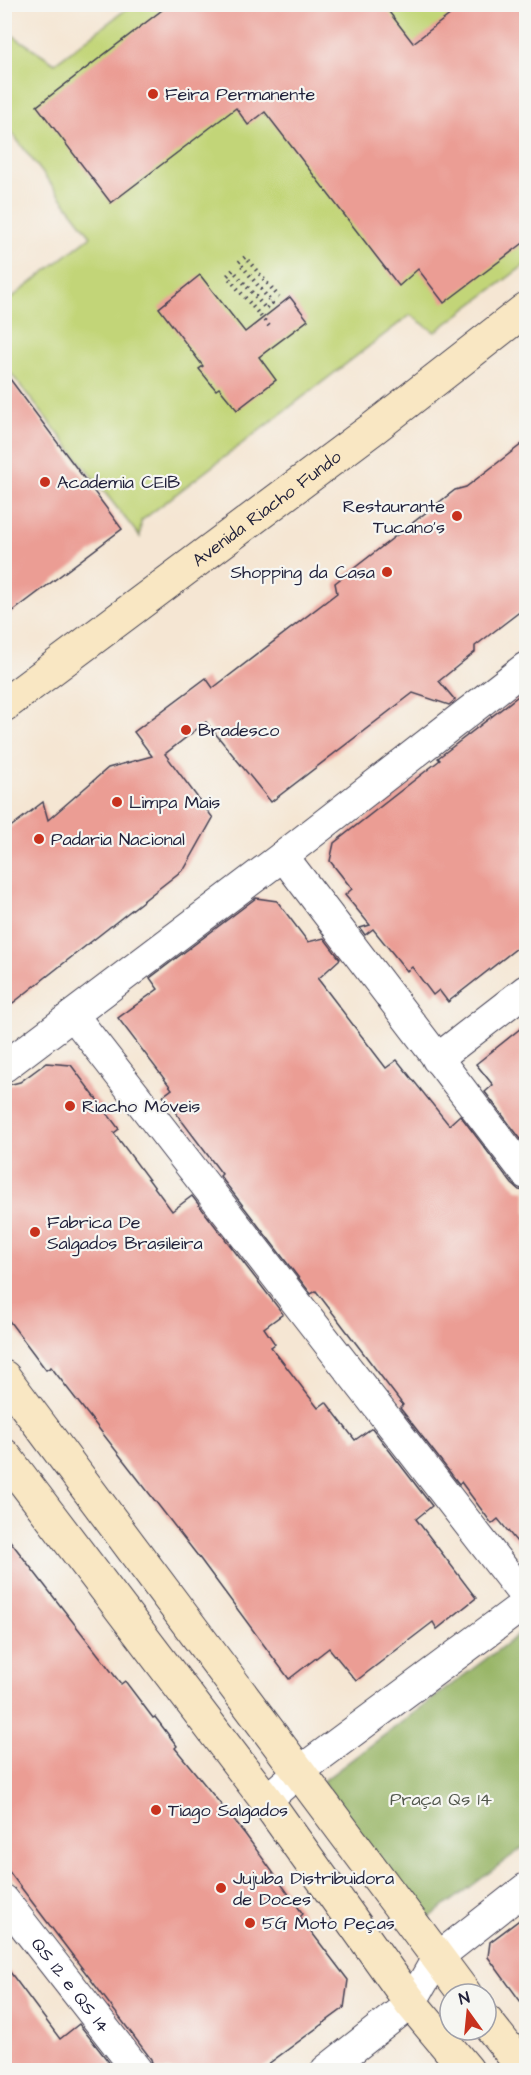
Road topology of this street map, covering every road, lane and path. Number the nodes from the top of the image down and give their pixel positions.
1 (279, 297) dead end
2 (526, 309) edge
3 (269, 326) dead end
4 (526, 667) edge
5 (4, 705) edge
6 (283, 856) junction
7 (526, 990) edge
8 (73, 1015) junction
9 (437, 1059) junction
10 (4, 1066) edge
11 (526, 1174) edge
12 (4, 1377) edge
13 (4, 1455) edge
14 (526, 1598) edge
15 (526, 1603) edge
16 (300, 1772) junction
17 (266, 1800) junction
18 (526, 1888) edge
19 (4, 1900) edge
20 (437, 1958) junction
21 (456, 1982) edge
22 (411, 2004) junction
23 (498, 2040) edge
24 (514, 2066) edge
25 (137, 2070) edge
26 (326, 2070) edge
27 (467, 2070) edge

1 - 3 path
2 - 5 street, Avenida Riacho Fundo
4 - 6 street
6 - 8 street
6 - 9 street
7 - 9 street
8 - 10 street
8 - 14 street
9 - 11 street
12 - 16 street
13 - 17 street
15 - 16 street
16 - 17 street
16 - 20 street
17 - 22 street
18 - 20 street
19 - 25 street, QS 12 e QS 14
20 - 21 street
20 - 22 street
22 - 26 street
22 - 27 street
23 - 24 street

